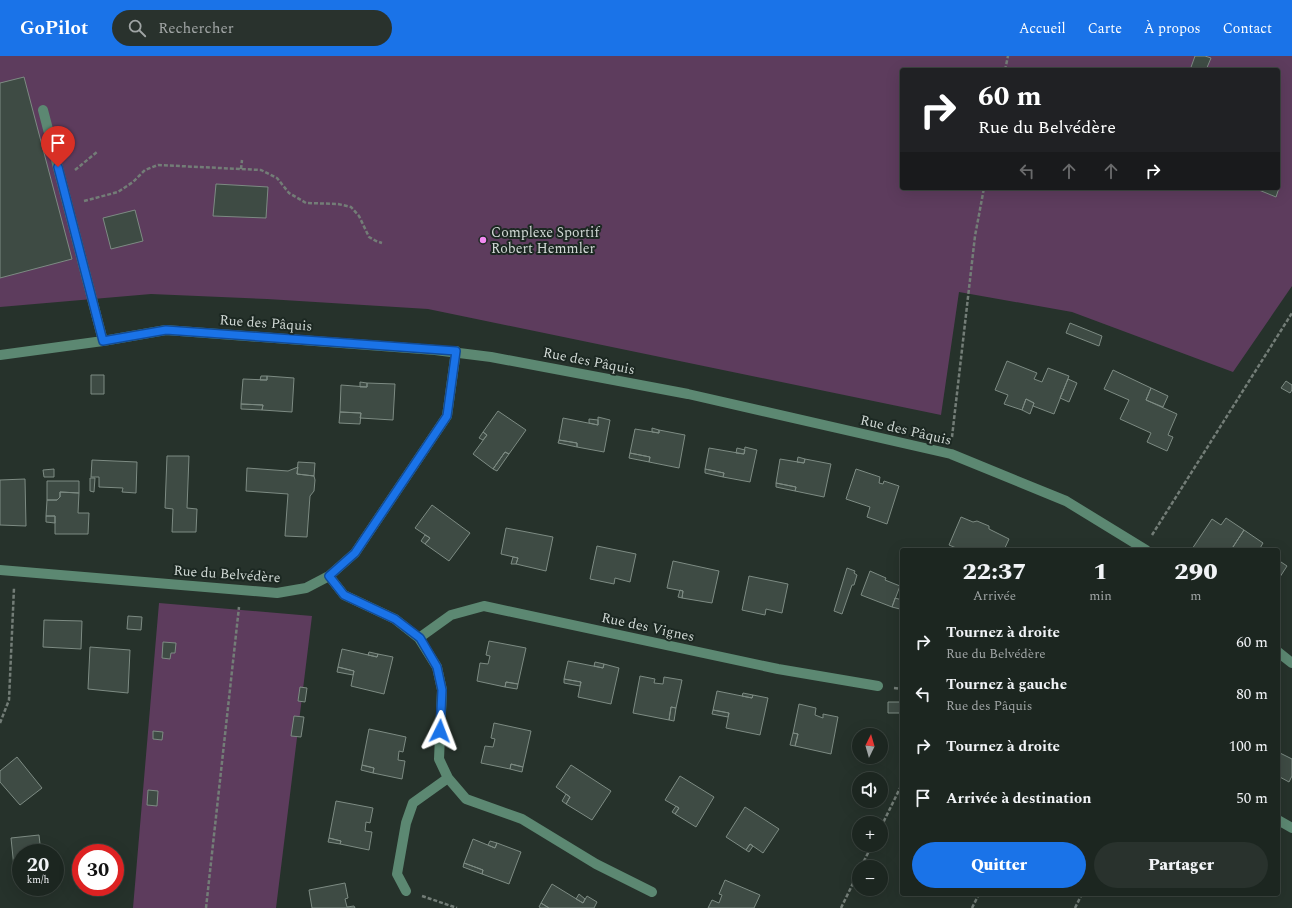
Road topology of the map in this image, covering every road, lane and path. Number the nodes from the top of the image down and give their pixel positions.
1 (1008, 56) edge
2 (1005, 68) edge
3 (43, 110) dead end
4 (97, 152) dead end
5 (242, 160) dead end
6 (241, 169) junction
7 (61, 182) junction
8 (984, 190) edge
9 (68, 206) junction
10 (382, 243) dead end
11 (1292, 313) edge
12 (103, 341) junction
13 (456, 351) junction
14 (0, 355) edge
15 (951, 454) junction
16 (1143, 548) edge
17 (1146, 548) edge
18 (0, 570) edge
19 (15, 572) junction
20 (329, 576) junction
21 (240, 590) junction
22 (420, 638) junction
23 (1280, 654) edge
24 (1292, 663) edge
25 (878, 686) dead end
26 (0, 723) edge
27 (448, 778) junction
28 (900, 788) edge
29 (886, 816) edge
30 (1280, 821) edge
31 (1292, 828) edge
32 (852, 885) edge
33 (406, 891) joint
34 (652, 892) dead end
35 (978, 896) edge
36 (1081, 896) edge
37 (206, 908) edge
38 (457, 908) edge
39 (841, 908) edge
40 (972, 908) edge
41 (1075, 908) edge

1 - 2 path
3 - 7 street
4 - 7 path
5 - 6 path
6 - 9 path
6 - 10 path
7 - 9 street
8 - 15 path
9 - 12 street
11 - 17 path
12 - 13 street, Rue des Pâquis
12 - 14 street, Rue des Pâquis
13 - 15 street, Rue des Pâquis
13 - 20 street, Rue du Belvédère
15 - 16 street, Rue des Pâquis
18 - 19 street, Rue du Belvédère
19 - 21 street, Rue du Belvédère
19 - 26 path
20 - 21 street, Rue du Belvédère
20 - 22 street
21 - 37 path
22 - 25 street, Rue des Vignes
22 - 27 street
23 - 24 street
27 - 33 street
27 - 34 street
28 - 29 path
30 - 31 street
32 - 39 path
33 - 38 path
35 - 40 path
36 - 41 path

